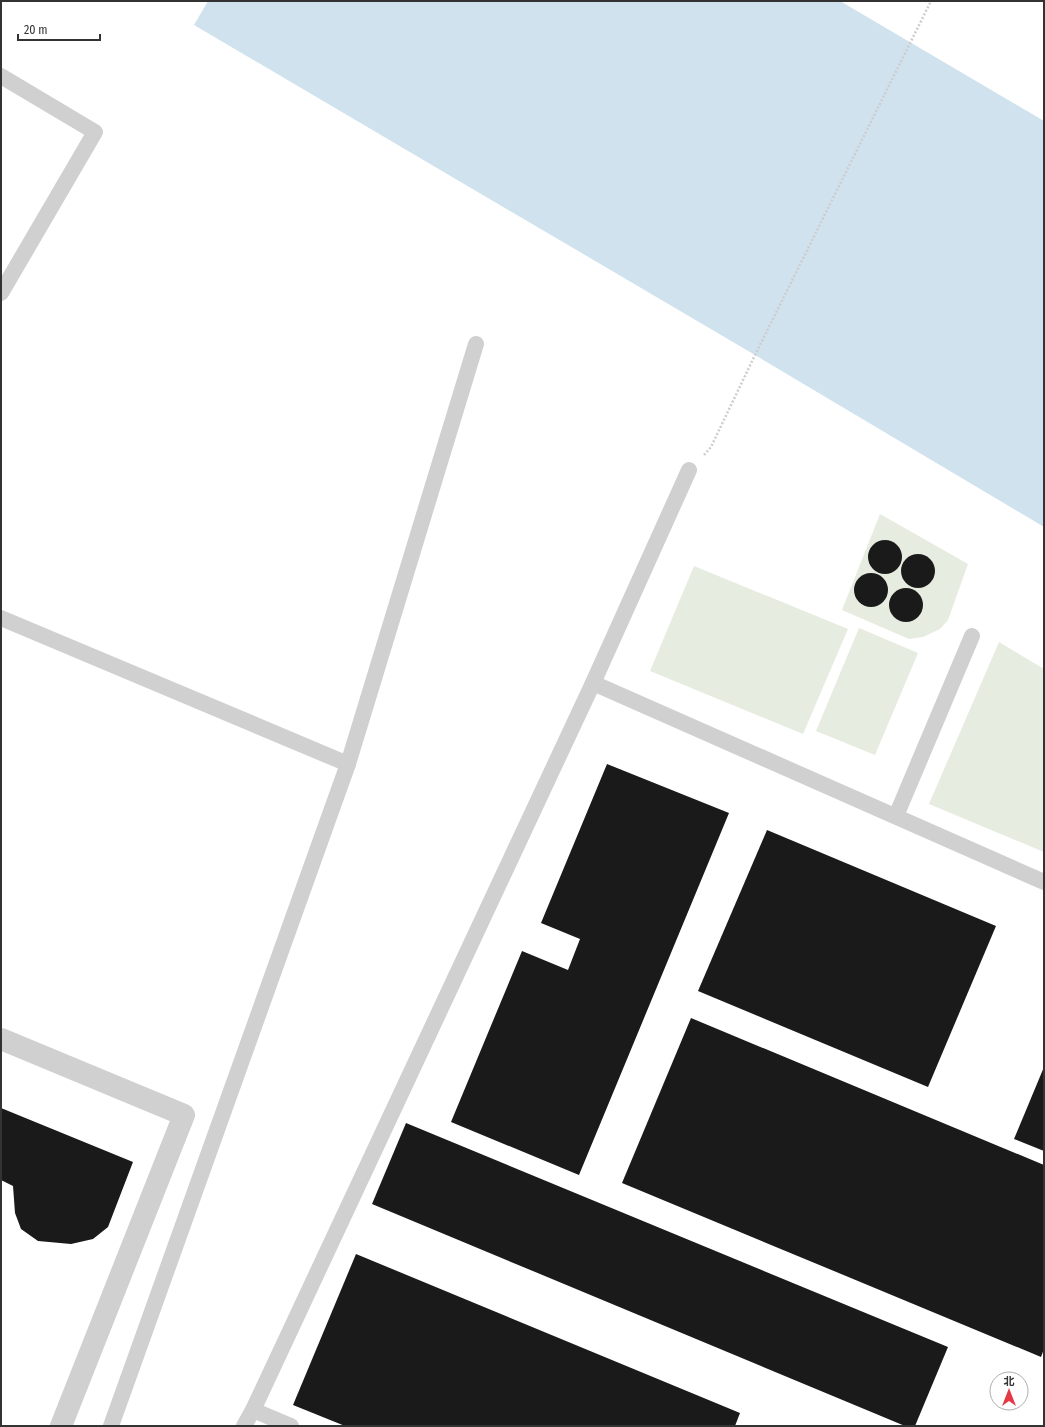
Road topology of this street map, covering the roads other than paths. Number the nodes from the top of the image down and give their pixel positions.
1 (1, 76) edge
2 (1, 293) edge
3 (476, 344) dead end
4 (689, 470) road end
5 (1, 618) edge
6 (972, 636) dead end
7 (593, 683) junction
8 (348, 764) junction
9 (896, 816) junction
10 (1044, 882) edge
11 (1, 1039) edge
12 (253, 1410) junction
13 (61, 1426) edge
14 (111, 1426) edge
15 (244, 1426) edge
16 (291, 1426) edge

1 - 2 lane
3 - 8 lane
4 - 7 lane
5 - 8 lane
6 - 9 lane
7 - 9 lane
7 - 12 lane
8 - 14 lane
9 - 10 lane
11 - 13 street
12 - 15 lane
12 - 16 lane

